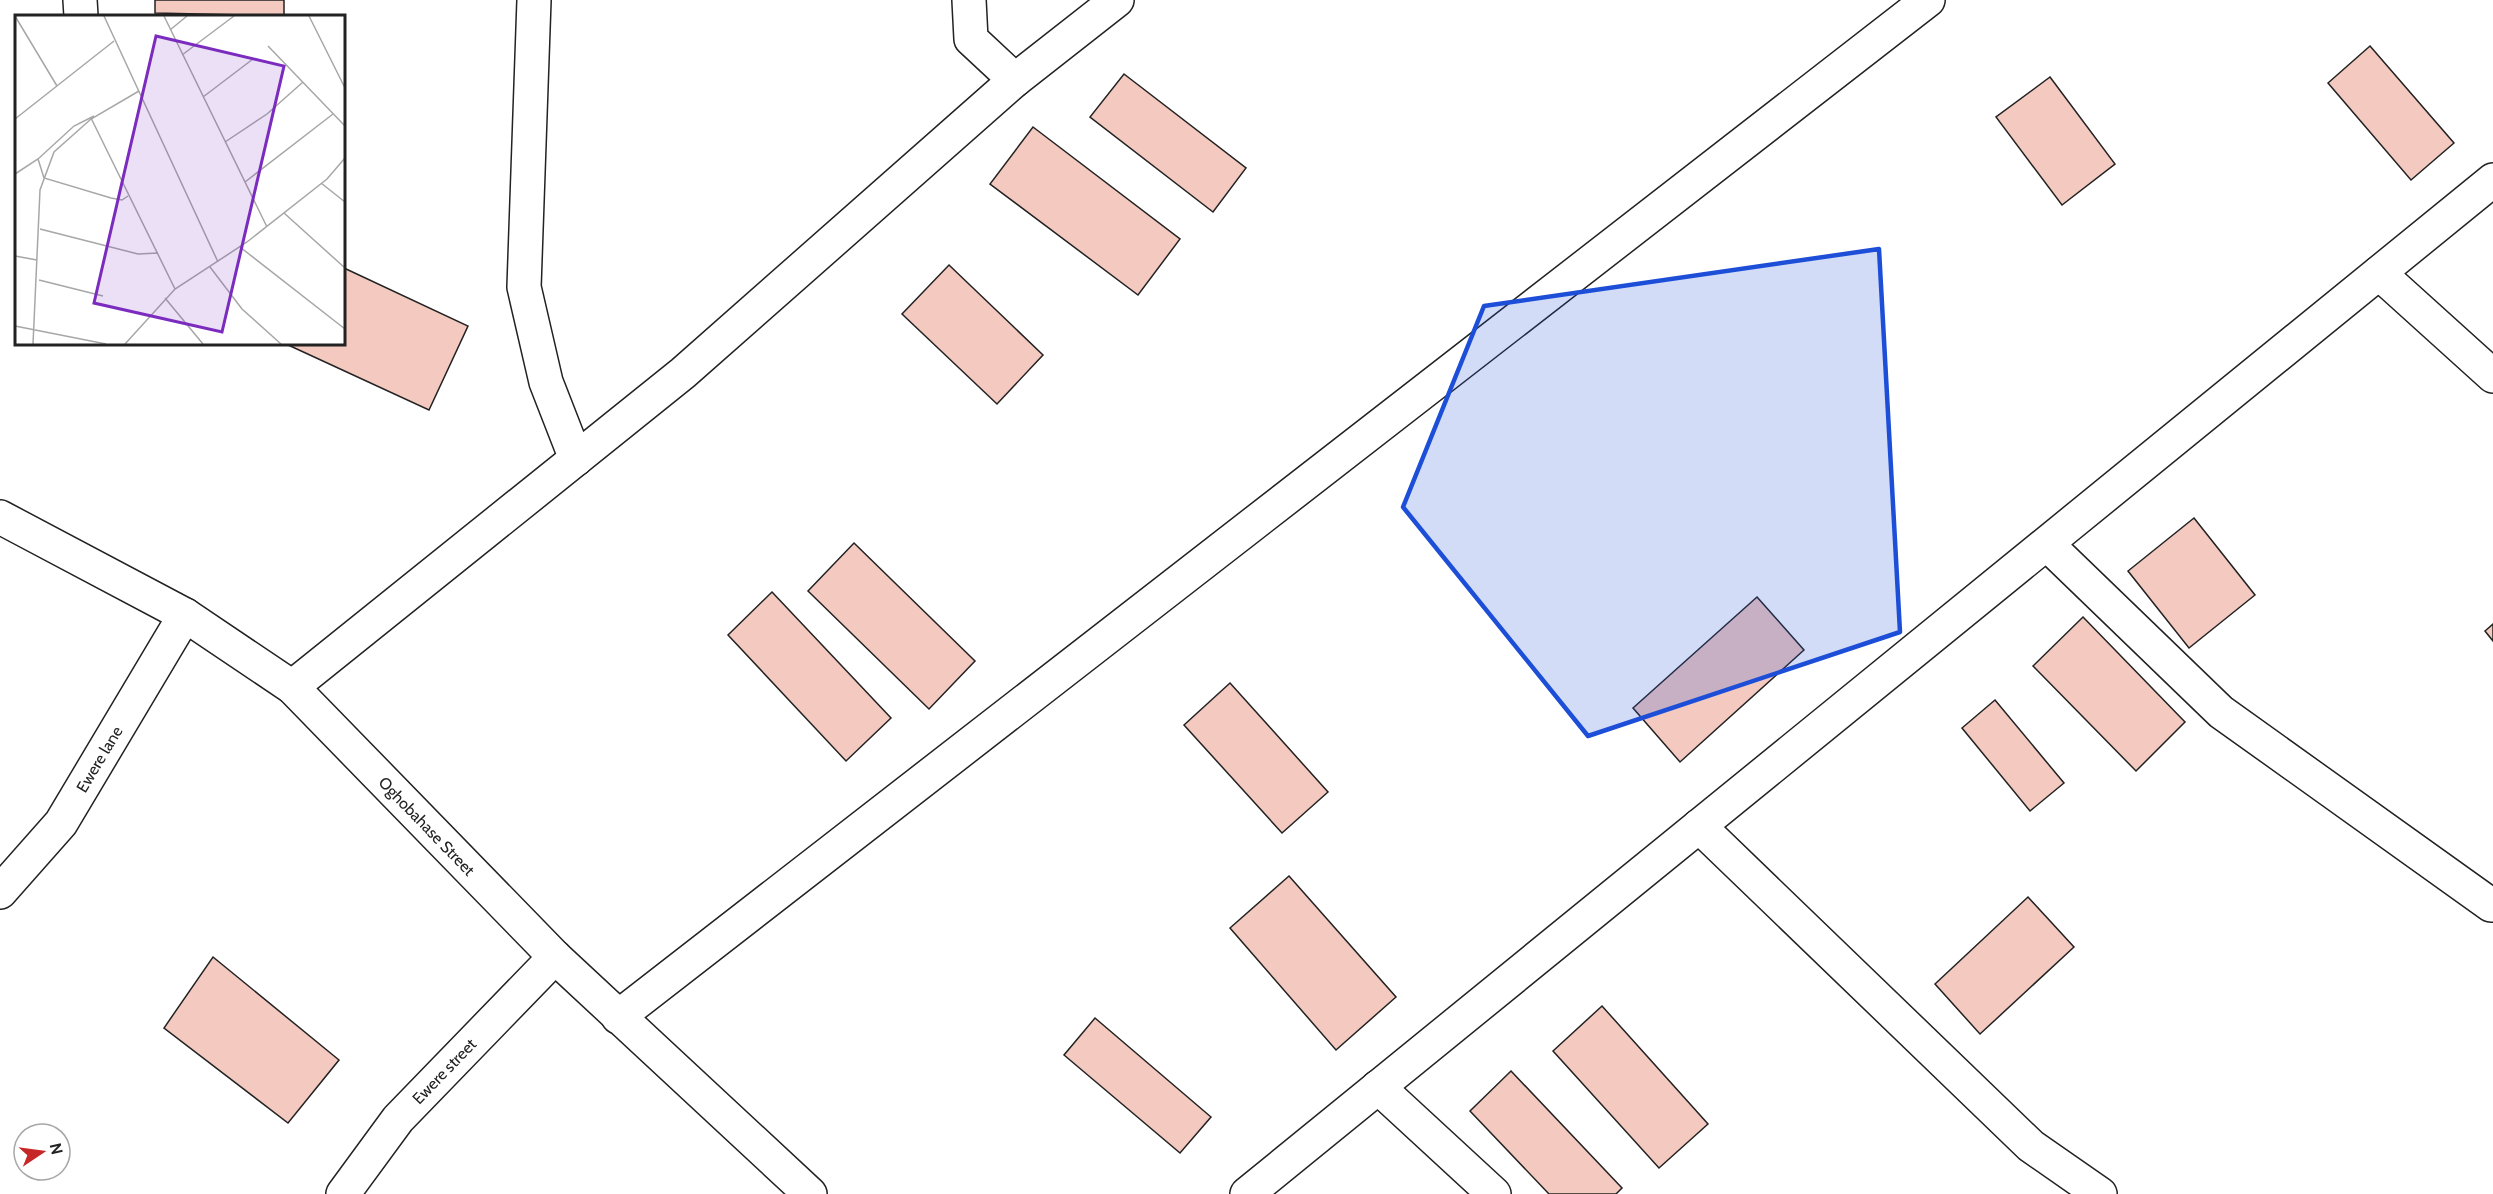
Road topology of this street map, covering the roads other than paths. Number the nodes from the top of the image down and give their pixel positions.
1 (80, 0) edge
2 (534, 0) edge
3 (969, 0) edge
4 (1117, 0) edge
5 (1928, 0) edge
6 (81, 15) edge
7 (1015, 80) junction
8 (2493, 180) edge
9 (2379, 273) junction
10 (2493, 376) edge
11 (576, 459) junction
12 (0, 517) edge
13 (2047, 544) junction
14 (185, 615) junction
15 (292, 687) junction
16 (1699, 826) junction
17 (0, 892) edge
18 (2492, 904) dead end
19 (555, 957) junction
20 (618, 1017) junction
21 (1378, 1087) junction
22 (800, 1190) edge
23 (343, 1194) edge
24 (1247, 1194) edge
25 (1494, 1194) edge
26 (2100, 1194) edge

1 - 6 street
2 - 11 street
3 - 7 street
4 - 7 street
5 - 20 street
7 - 11 street
8 - 9 street
9 - 10 street
9 - 13 street
11 - 15 street
12 - 14 street, Oghobahase Street
13 - 16 street
13 - 18 street
14 - 15 street, Oghobahase Street
14 - 17 street, Ewere lane
15 - 19 street, Oghobahase Street
16 - 21 street
16 - 26 street
19 - 20 street, Oghobahase Street
19 - 23 street, Ewere street
20 - 22 street, Oghobahase Street
21 - 24 street
21 - 25 street

